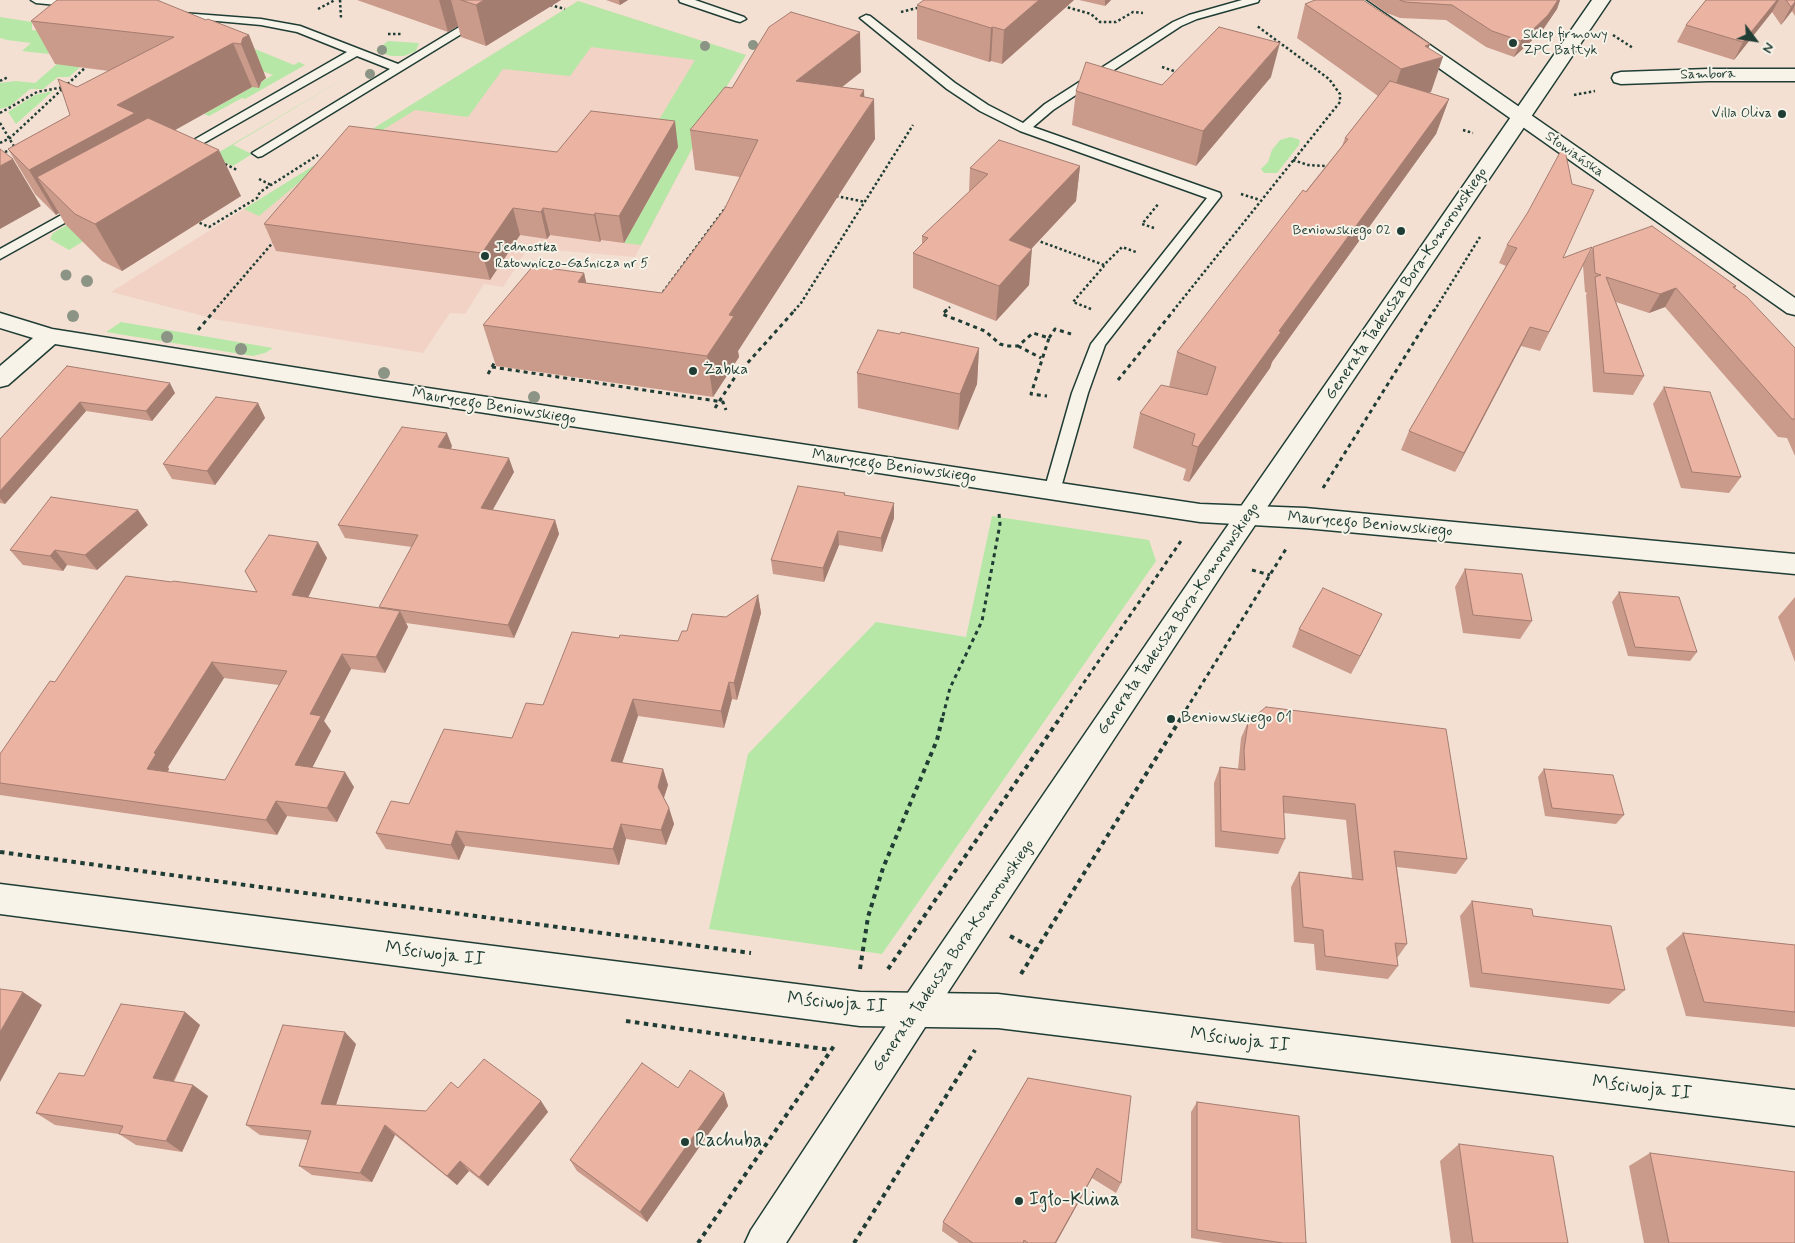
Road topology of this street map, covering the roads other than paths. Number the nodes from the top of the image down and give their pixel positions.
1 (36, 0) edge
2 (512, 0) edge
3 (684, 0) edge
4 (1254, 0) edge
5 (1354, 0) edge
6 (1601, 0) edge
7 (93, 6) edge
8 (158, 12) edge
9 (740, 18) dead end
10 (866, 18) dead end
11 (355, 52) junction
12 (399, 68) junction
13 (1795, 76) edge
14 (1621, 78) dead end
15 (1521, 118) junction
16 (1024, 128) junction
17 (258, 153) dead end
18 (162, 162) edge
19 (96, 199) edge
20 (0, 255) edge
21 (1795, 308) edge
22 (0, 320) edge
23 (50, 336) junction
24 (0, 379) edge
25 (1052, 491) junction
26 (1249, 514) junction
27 (1795, 564) edge
28 (0, 899) edge
29 (918, 1009) junction
30 (1795, 1108) edge
31 (764, 1243) edge

1 - 7 lane
2 - 12 lane
3 - 9 lane
4 - 16 lane
5 - 15 street, Słowiańska
6 - 15 street, Generała Tadeusza Bora-Komorowskiego
8 - 11 lane
10 - 16 lane
11 - 12 lane
11 - 18 lane
12 - 17 lane
13 - 14 street, Sambora
15 - 21 street, Słowiańska
15 - 26 street, Generała Tadeusza Bora-Komorowskiego
16 - 25 lane
19 - 20 lane
22 - 23 street, Maurycego Beniowskiego
23 - 24 street
23 - 25 street, Maurycego Beniowskiego
25 - 26 street, Maurycego Beniowskiego
26 - 27 street, Maurycego Beniowskiego
26 - 29 street, Generała Tadeusza Bora-Komorowskiego
28 - 29 street, Mściwoja II
29 - 30 street, Mściwoja II
29 - 31 street, Generała Tadeusza Bora-Komorowskiego

